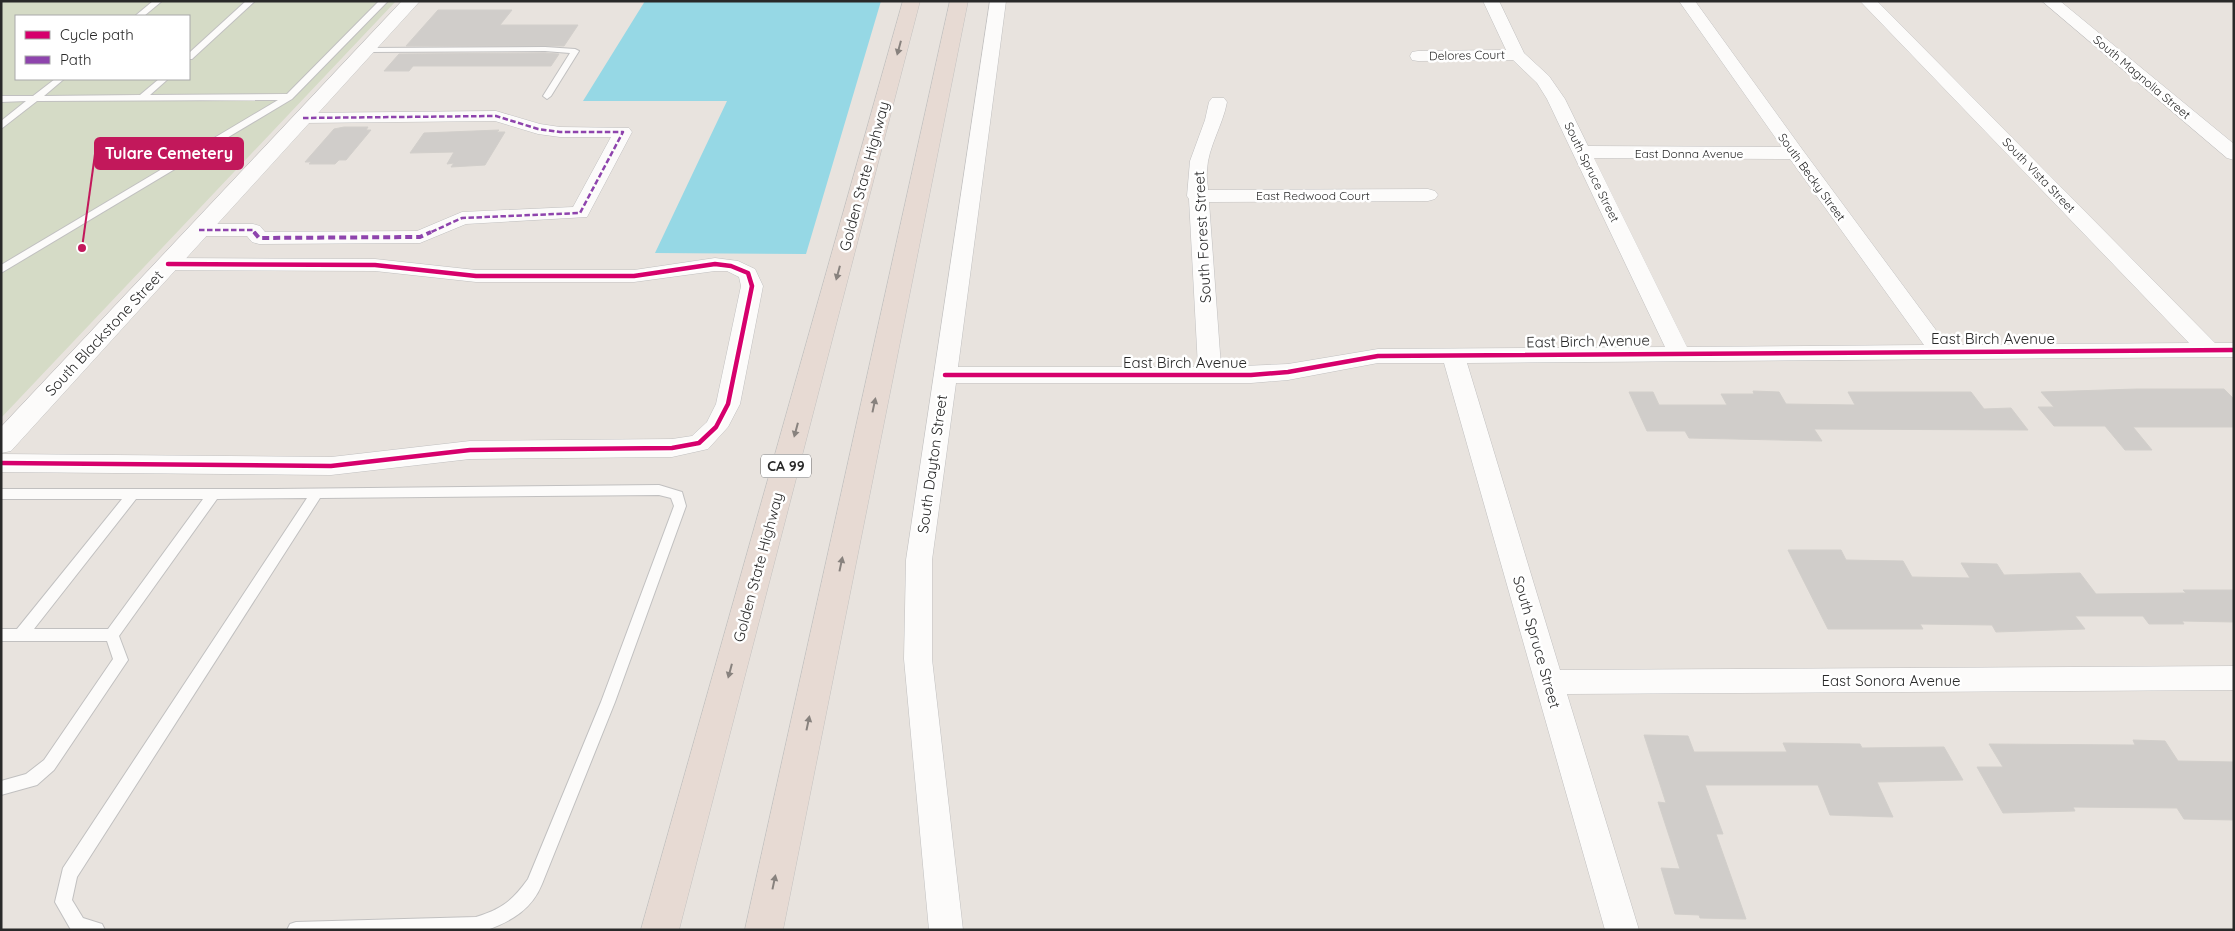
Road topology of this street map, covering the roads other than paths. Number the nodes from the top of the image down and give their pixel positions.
1 (158, 1) edge
2 (251, 1) edge
3 (384, 1) edge
4 (412, 1) edge
5 (912, 1) edge
6 (959, 1) edge
7 (998, 1) edge
8 (1491, 1) edge
9 (1687, 1) edge
10 (1868, 1) edge
11 (2050, 1) edge
12 (140, 15) edge
13 (366, 50) junction
14 (1516, 55) junction
15 (190, 56) edge
16 (1418, 56) dead end
17 (59, 80) edge
18 (163, 80) edge
19 (547, 96) dead end
20 (289, 97) junction
21 (142, 98) junction
22 (1, 99) edge
23 (35, 99) junction
24 (1218, 102) dead end
25 (303, 118) junction
26 (1, 126) edge
27 (1583, 152) junction
28 (1795, 153) junction
29 (2234, 154) edge
30 (1428, 195) dead end
31 (1198, 196) junction
32 (199, 230) junction
33 (168, 264) junction
34 (1, 270) edge
35 (2209, 350) junction
36 (2234, 350) edge
37 (1940, 351) junction
38 (1679, 352) junction
39 (1453, 355) junction
40 (945, 375) junction
41 (1210, 376) junction
42 (1, 444) edge
43 (1, 463) edge
44 (1, 494) edge
45 (133, 494) junction
46 (213, 494) junction
47 (316, 494) junction
48 (1, 635) edge
49 (21, 635) junction
50 (112, 635) junction
51 (2234, 678) edge
52 (1549, 682) junction
53 (1, 788) edge
54 (96, 930) edge
55 (296, 930) edge
56 (660, 930) edge
57 (764, 930) edge
58 (946, 930) edge
59 (1622, 930) edge

1 - 12 lane
2 - 15 lane
3 - 20 lane
4 - 13 main road, South Blackstone Street
5 -> 56 highway, Golden State Highway / CA 99
57 -> 6 highway
7 - 40 street, South Dayton Street
8 - 14 street, South Spruce Street
9 - 28 street, South Becky Street
10 - 35 street, South Vista Street
11 - 29 street, South Magnolia Street
13 - 19 lane
13 - 25 main road, South Blackstone Street
14 - 16 street, Delores Court
14 - 27 street, South Spruce Street
17 - 23 lane
18 - 21 lane
20 - 21 lane
20 - 34 lane
21 - 23 lane
22 - 23 lane
23 - 26 lane
24 - 31 street, South Forest Street
25 - 32 main road, South Blackstone Street
25 - 32 street
27 - 28 street, East Donna Avenue
27 - 38 street, South Spruce Street
28 - 37 street, South Becky Street
30 - 31 street, East Redwood Court
31 - 41 street, South Forest Street
32 - 33 main road, South Blackstone Street
33 - 42 main road, South Blackstone Street
33 - 43 street
35 - 36 street, East Birch Avenue
35 - 37 street, East Birch Avenue
37 - 38 street, East Birch Avenue
38 - 39 street, East Birch Avenue
39 - 41 street, East Birch Avenue
39 - 52 street, South Spruce Street
40 - 41 street, East Birch Avenue
40 - 58 street, South Dayton Street
44 - 45 lane
45 - 46 lane
45 - 49 lane
46 - 47 lane
46 - 50 lane
47 - 54 lane
47 - 55 lane
48 - 49 lane
49 - 50 lane
50 - 53 lane
51 - 52 street, East Sonora Avenue
52 - 59 street, South Spruce Street

